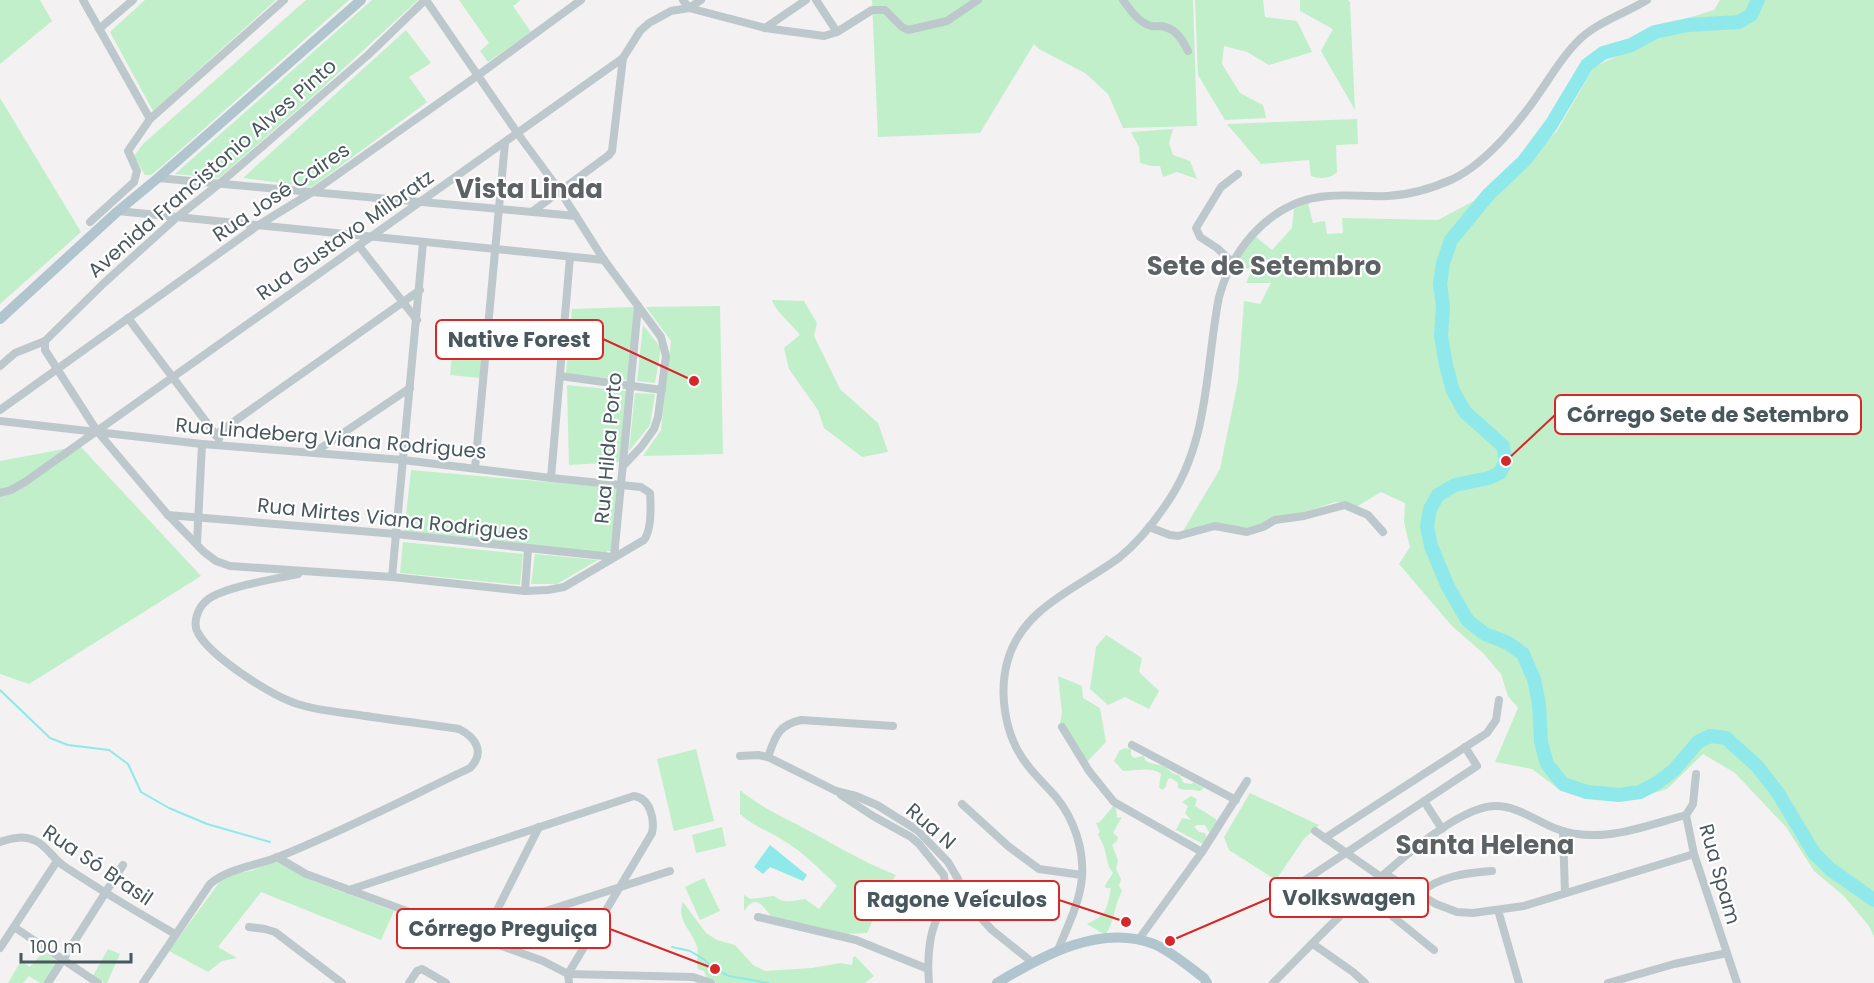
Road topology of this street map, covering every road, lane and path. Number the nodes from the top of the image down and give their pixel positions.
1 (83, 0) edge
2 (133, 0) edge
3 (284, 0) edge
4 (360, 0) edge
5 (425, 0) edge
6 (581, 0) edge
7 (682, 0) edge
8 (701, 0) edge
9 (806, 0) edge
10 (816, 0) edge
11 (978, 0) edge
12 (1123, 0) edge
13 (1647, 0) edge
14 (689, 8) junction
15 (765, 28) junction
16 (99, 29) junction
17 (837, 32) junction
18 (1188, 51) dead end
19 (623, 58) junction
20 (477, 76) junction
21 (150, 119) junction
22 (518, 134) junction
23 (505, 143) junction
24 (1238, 174) dead end
25 (158, 178) junction
26 (219, 184) junction
27 (314, 191) junction
28 (560, 191) junction
29 (422, 202) junction
30 (499, 209) junction
31 (118, 211) junction
32 (533, 212) junction
33 (576, 216) junction
34 (176, 218) junction
35 (90, 222) dead end
36 (257, 226) junction
37 (370, 237) junction
38 (423, 243) junction
39 (359, 246) junction
40 (496, 250) junction
41 (570, 257) junction
42 (604, 260) junction
43 (1233, 263) junction
44 (420, 290) junction
45 (404, 302) junction
46 (638, 306) junction
47 (128, 318) junction
48 (0, 319) edge
49 (417, 321) junction
50 (45, 341) junction
51 (0, 366) edge
52 (57, 368) junction
53 (560, 376) junction
54 (172, 377) junction
55 (631, 385) junction
56 (410, 388) junction
57 (662, 390) junction
58 (0, 410) edge
59 (0, 421) edge
60 (97, 431) junction
61 (215, 435) junction
62 (202, 444) junction
63 (222, 445) junction
64 (314, 452) junction
65 (403, 460) junction
66 (624, 465) junction
67 (476, 468) junction
68 (551, 478) junction
69 (622, 484) junction
70 (0, 493) edge
71 (168, 514) junction
72 (198, 516) junction
73 (1149, 527) junction
74 (1383, 532) dead end
75 (396, 534) junction
76 (197, 543) junction
77 (528, 549) junction
78 (614, 557) junction
79 (308, 572) junction
80 (392, 577) junction
81 (525, 591) junction
82 (1499, 700) dead end
83 (893, 726) dead end
84 (1062, 727) dead end
85 (1132, 746) dead end
86 (1465, 747) junction
87 (740, 756) dead end
88 (768, 758) junction
89 (1695, 774) dead end
90 (1247, 781) dead end
91 (1236, 800) junction
92 (1424, 801) junction
93 (962, 804) dead end
94 (1686, 815) junction
95 (538, 828) junction
96 (905, 828) junction
97 (1442, 830) junction
98 (1315, 831) dead end
99 (1563, 831) junction
100 (1325, 838) junction
101 (0, 842) edge
102 (1202, 852) junction
103 (1345, 852) junction
104 (1694, 854) junction
105 (277, 857) junction
106 (57, 861) junction
107 (123, 865) dead end
108 (670, 871) dead end
109 (1492, 872) dead end
110 (1082, 874) junction
111 (1383, 875) junction
112 (958, 879) junction
113 (946, 883) junction
114 (623, 884) junction
115 (1293, 888) dead end
116 (349, 890) junction
117 (1565, 893) junction
118 (106, 894) junction
119 (1365, 894) junction
120 (1418, 894) junction
121 (965, 897) junction
122 (947, 905) junction
123 (1498, 910) junction
124 (758, 917) dead end
125 (14, 927) junction
126 (249, 927) dead end
127 (487, 930) junction
128 (175, 934) junction
129 (483, 939) junction
130 (1139, 939) junction
131 (1313, 944) junction
132 (0, 948) edge
133 (1058, 950) junction
134 (1434, 950) dead end
135 (1727, 953) junction
136 (62, 960) junction
137 (1032, 962) junction
138 (928, 969) junction
139 (568, 978) edge
140 (1208, 981) edge
141 (48, 983) edge
142 (98, 983) edge
143 (143, 983) edge
144 (342, 983) edge
145 (409, 983) edge
146 (446, 983) edge
147 (711, 983) edge
148 (929, 983) edge
149 (997, 983) edge
150 (1273, 983) edge
151 (1365, 983) edge
152 (1519, 983) edge
153 (1608, 983) edge
154 (1737, 983) edge

1 - 16 street
2 - 16 street
3 - 21 street
4 - 25 main road
5 - 20 street
5 - 26 street, Avenida Francistonio Alves Pinto
6 - 20 street, Rua José Caires
7 - 14 street
8 - 14 street, Rua Gustavo Milbratz
9 - 15 street
10 - 17 street
11 - 17 street
12 - 18 street
13 - 43 street
14 - 15 street
14 - 19 street, Rua Gustavo Milbratz
15 - 17 street
16 - 21 street
19 - 22 street, Rua Gustavo Milbratz
19 - 28 street
20 - 22 street
20 - 27 street, Rua José Caires
21 - 35 street
22 - 23 street, Rua Gustavo Milbratz
22 - 28 street
23 - 29 street, Rua Gustavo Milbratz
23 - 30 street
24 - 43 street
25 - 26 street
25 - 31 main road
26 - 27 street
26 - 34 street, Avenida Francistonio Alves Pinto
27 - 29 street
27 - 36 street, Rua José Caires
28 - 32 street
28 - 33 street
29 - 30 street
29 - 37 street, Rua Gustavo Milbratz
30 - 32 street
30 - 40 street
31 - 34 street
31 - 48 main road
32 - 33 street
33 - 42 street
34 - 36 street
34 - 50 street, Avenida Francistonio Alves Pinto
36 - 37 street
36 - 47 street, Rua José Caires
37 - 38 street
37 - 39 street, Rua Gustavo Milbratz
38 - 40 street
38 - 44 street
39 - 45 street
39 - 54 street, Rua Gustavo Milbratz
40 - 41 street
40 - 67 street
41 - 42 street
41 - 53 street
42 - 46 street
43 - 73 street
44 - 45 street
44 - 49 street
45 - 49 street
45 - 61 street
46 - 55 street, Rua Hilda Porto
46 - 57 street
47 - 52 street, Rua José Caires
47 - 54 street
49 - 56 street
50 - 51 street
50 - 52 street
52 - 58 street, Rua José Caires
52 - 60 street
53 - 55 street
53 - 68 street
54 - 60 street, Rua Gustavo Milbratz
54 - 61 street
55 - 57 street
55 - 66 street, Rua Hilda Porto
56 - 64 street
56 - 65 street
57 - 66 street
59 - 60 street, Rua Lindeberg Viana Rodrigues
60 - 62 street, Rua Lindeberg Viana Rodrigues
60 - 70 street, Rua Gustavo Milbratz
60 - 71 street
61 - 63 street
62 - 63 street, Rua Lindeberg Viana Rodrigues
62 - 72 street
63 - 64 street, Rua Lindeberg Viana Rodrigues
64 - 65 street, Rua Lindeberg Viana Rodrigues
65 - 67 street, Rua Lindeberg Viana Rodrigues
65 - 75 street
66 - 69 street, Rua Hilda Porto
67 - 68 street, Rua Lindeberg Viana Rodrigues
68 - 69 street, Rua Lindeberg Viana Rodrigues
69 - 78 street, Rua Hilda Porto
69 - 78 street, Rua Lindeberg Viana Rodrigues
71 - 72 street, Rua Mirtes Viana Rodrigues
71 - 76 street
72 - 75 street, Rua Mirtes Viana Rodrigues
72 - 76 street
73 - 74 street
73 - 110 street
75 - 77 street, Rua Mirtes Viana Rodrigues
75 - 80 street
76 - 79 street
77 - 78 street, Rua Mirtes Viana Rodrigues
77 - 81 street
78 - 81 street
79 - 80 street
79 - 105 street
80 - 81 street
82 - 86 street
83 - 88 street
84 - 102 street
85 - 91 street
86 - 92 street
86 - 100 street
87 - 88 street, Rua N
88 - 96 street, Rua N
89 - 94 street, Rua Spam
90 - 91 street
91 - 102 street
92 - 97 street
92 - 103 street
93 - 110 street
94 - 99 street
94 - 104 street, Rua Spam
95 - 114 street
95 - 116 street
95 - 127 street
96 - 112 street, Rua N
96 - 113 street, Rua N
97 - 99 street
97 - 111 street
98 - 100 street
99 - 117 street
100 - 103 street
101 - 106 street, Rua Só Brasil
102 - 130 street
103 - 111 street
103 - 115 street
104 - 117 street
104 - 135 street, Rua Spam
105 - 116 street
105 - 128 street
106 - 118 street, Rua Só Brasil
106 - 125 street
107 - 118 street
108 - 114 street
109 - 120 street
110 - 133 street
111 - 119 street
111 - 120 street
112 - 113 street
112 - 121 street, Rua N
113 - 122 street, Rua N
114 - 127 street
114 - 139 street
116 - 129 street
117 - 123 street
118 - 128 street, Rua Só Brasil
118 - 136 street
119 - 131 street
119 - 134 street
120 - 123 street
121 - 122 street
121 - 137 street, Rua N
122 - 138 street
123 - 152 street
124 - 138 street
125 - 132 street
125 - 136 street
126 - 144 street
127 - 129 street
128 - 143 street
129 - 139 street
130 - 133 main road
130 - 140 main road
131 - 150 street
131 - 151 street
133 - 137 main road
135 - 153 street
135 - 154 street, Rua Spam
136 - 141 street
136 - 142 street
137 - 149 main road
138 - 148 street
139 - 147 street
145 - 146 street

